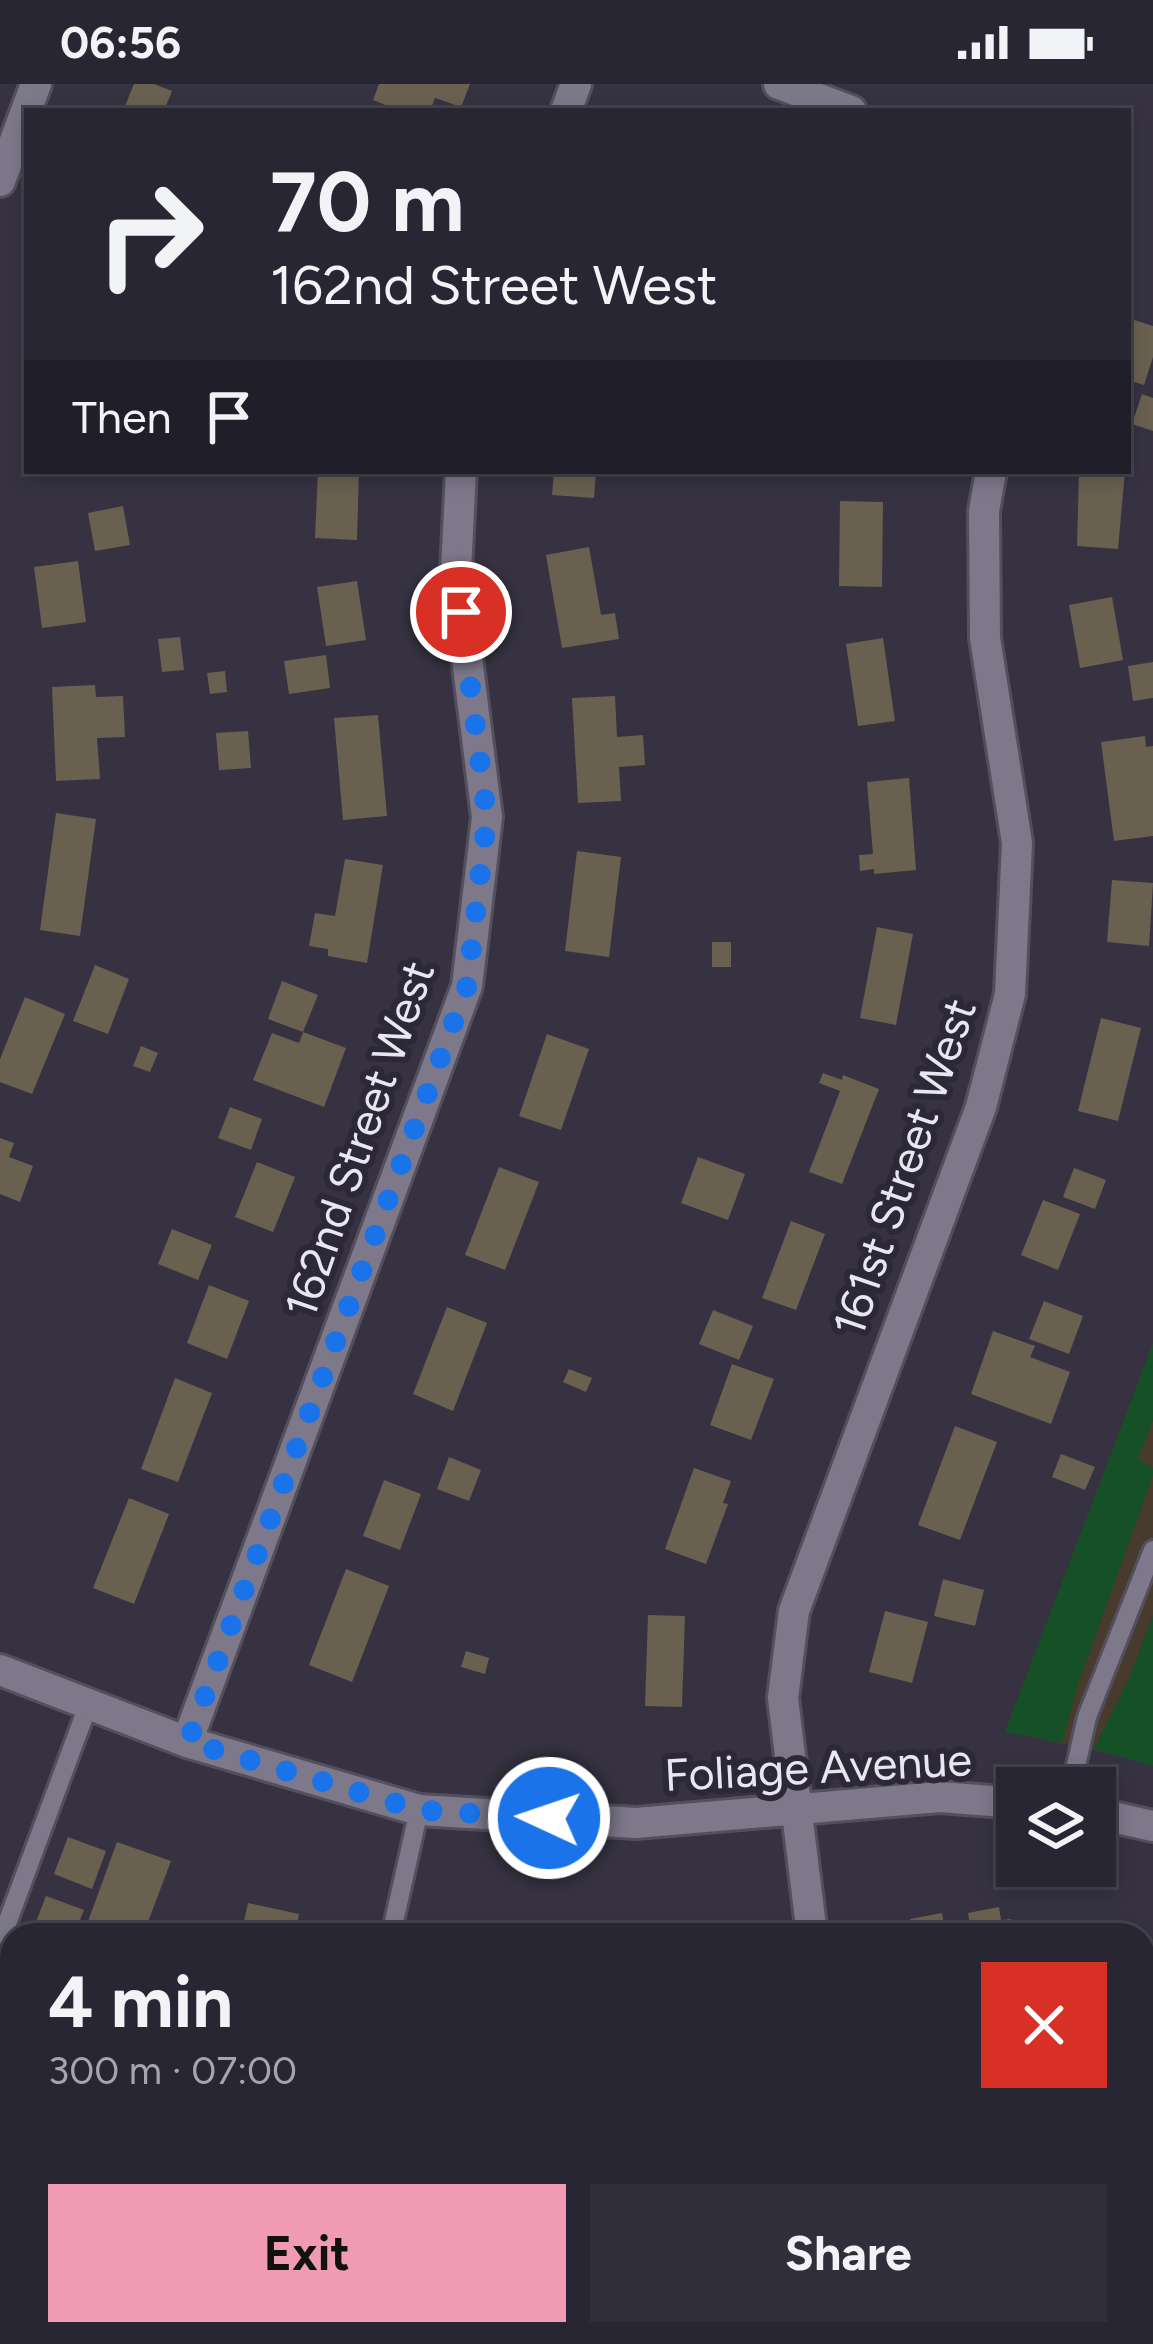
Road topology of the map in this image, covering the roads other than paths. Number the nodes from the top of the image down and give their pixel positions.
1 (779, 84) edge
2 (843, 108) edge
3 (24, 116) edge
4 (0, 181) edge
5 (461, 474) edge
6 (990, 474) edge
7 (1153, 1550) edge
8 (0, 1670) edge
9 (89, 1703) junction
10 (188, 1742) junction
11 (1075, 1767) edge
12 (996, 1801) edge
13 (794, 1806) junction
14 (419, 1810) junction
15 (1116, 1818) edge
16 (1153, 1826) edge
17 (7, 1923) edge
18 (394, 1923) edge
19 (810, 1923) edge

1 - 2 street
3 - 4 street
5 - 10 street, 162nd Street West
6 - 13 street, 161st Street West
7 - 11 lane
8 - 9 street, Foliage Avenue
9 - 10 street, Foliage Avenue
9 - 17 lane
10 - 14 street, Foliage Avenue
12 - 13 street, Foliage Avenue
13 - 14 street, Foliage Avenue
13 - 19 street, 161st Street West
14 - 18 lane
15 - 16 street

